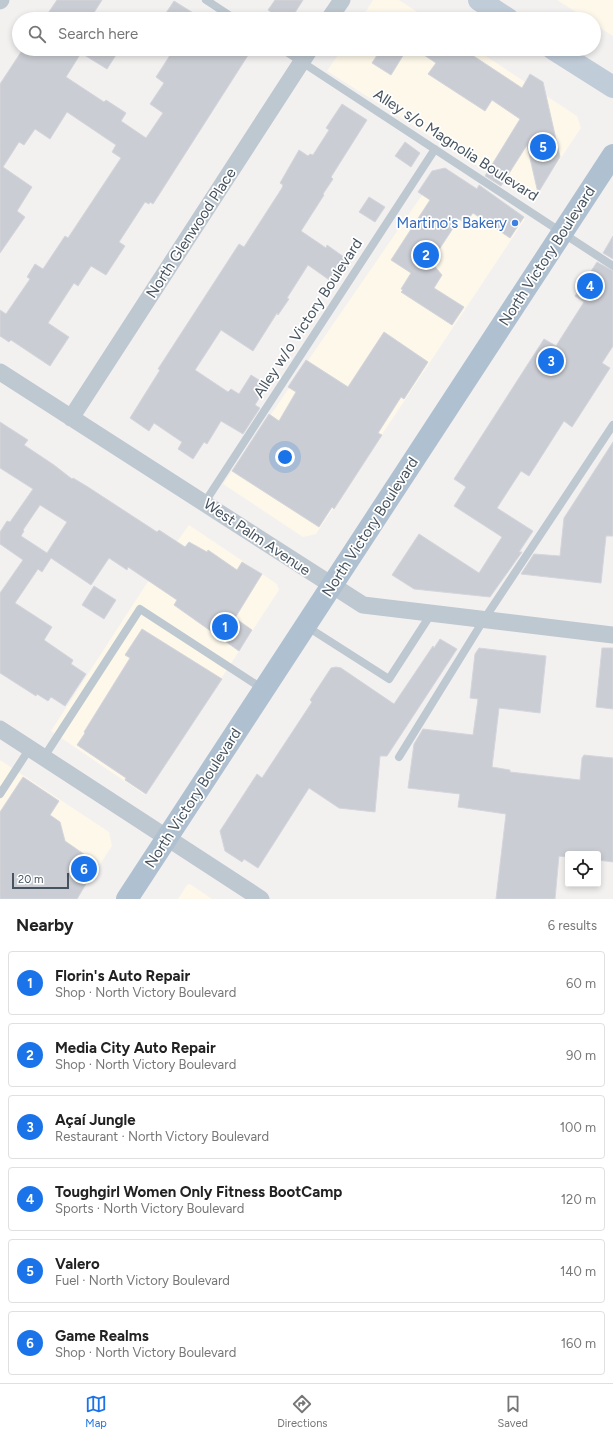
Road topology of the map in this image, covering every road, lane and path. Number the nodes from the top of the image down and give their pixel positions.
1 (206, 0) edge
2 (342, 0) edge
3 (479, 0) edge
4 (224, 12) edge
5 (334, 12) edge
6 (497, 12) edge
7 (305, 56) edge
8 (307, 56) edge
9 (564, 56) edge
10 (613, 87) edge
11 (435, 149) junction
12 (613, 155) edge
13 (563, 232) junction
14 (613, 266) edge
15 (0, 372) edge
16 (72, 418) junction
17 (613, 427) edge
18 (205, 502) junction
19 (332, 586) junction
20 (431, 614) junction
21 (483, 621) junction
22 (306, 626) junction
23 (613, 635) edge
24 (264, 690) junction
25 (0, 729) edge
26 (30, 748) junction
27 (399, 757) dead end
28 (44, 758) junction
29 (0, 794) edge
30 (166, 837) junction
31 (127, 899) edge
32 (261, 899) edge

1 - 4 lane
2 - 5 street
3 - 6 main road
7 - 16 street, North Glenwood Place
8 - 11 lane, Alley s/o Magnolia Boulevard
9 - 10 main road
11 - 13 lane, Alley s/o Magnolia Boulevard
11 - 18 lane, Alley w/o Victory Boulevard
12 - 13 main road, North Victory Boulevard
13 - 14 lane, Alley s/o Magnolia Boulevard
13 - 19 main road, North Victory Boulevard
15 - 16 street, West Palm Avenue
16 - 18 street, West Palm Avenue
17 - 21 lane
18 - 19 street, West Palm Avenue
19 - 20 street, West Palm Avenue
19 - 22 main road, North Victory Boulevard
20 - 21 street, West Palm Avenue
20 - 22 lane
21 - 23 street, West Palm Avenue
21 - 27 lane
22 - 24 main road, North Victory Boulevard
24 - 28 lane
24 - 30 main road, North Victory Boulevard
25 - 26 street
26 - 28 street
26 - 29 lane
28 - 30 street
30 - 31 main road, North Victory Boulevard
30 - 32 street

